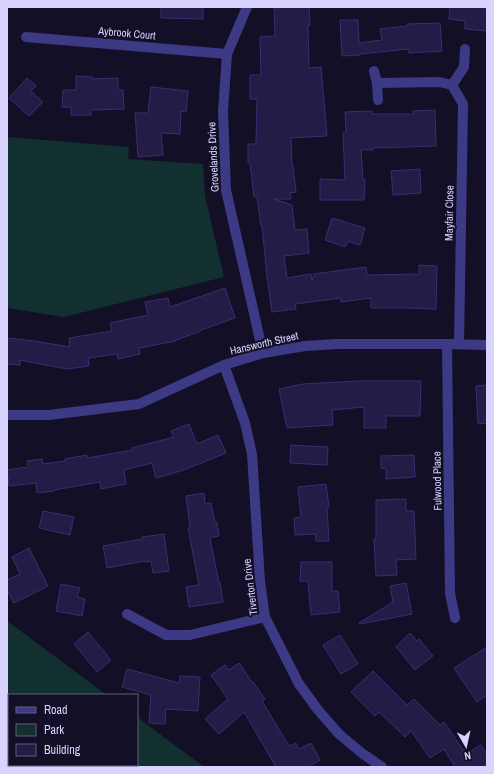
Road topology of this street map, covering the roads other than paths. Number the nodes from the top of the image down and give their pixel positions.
1 (247, 7) edge
2 (26, 37) dead end
3 (465, 49) dead end
4 (227, 54) junction
5 (374, 72) dead end
6 (377, 83) junction
7 (452, 85) junction
8 (378, 100) dead end
9 (447, 344) junction
10 (459, 344) junction
11 (487, 345) edge
12 (263, 353) junction
13 (224, 365) junction
14 (7, 415) edge
15 (127, 614) dead end
16 (265, 617) junction
17 (455, 618) dead end
18 (382, 767) edge

1 - 4 street, Grovelands Drive
2 - 4 street, Aybrook Court
3 - 7 street
4 - 12 street, Grovelands Drive
5 - 6 street
6 - 7 street
6 - 8 street
7 - 10 street, Mayfair Close
9 - 10 street, Hansworth Street
9 - 12 street, Hansworth Street
9 - 17 street, Fulwood Place
10 - 11 street, Hansworth Street
12 - 13 street, Hansworth Street
13 - 14 street, Hansworth Street
13 - 16 street, Tiverton Drive
15 - 16 street
16 - 18 street, Tiverton Drive

